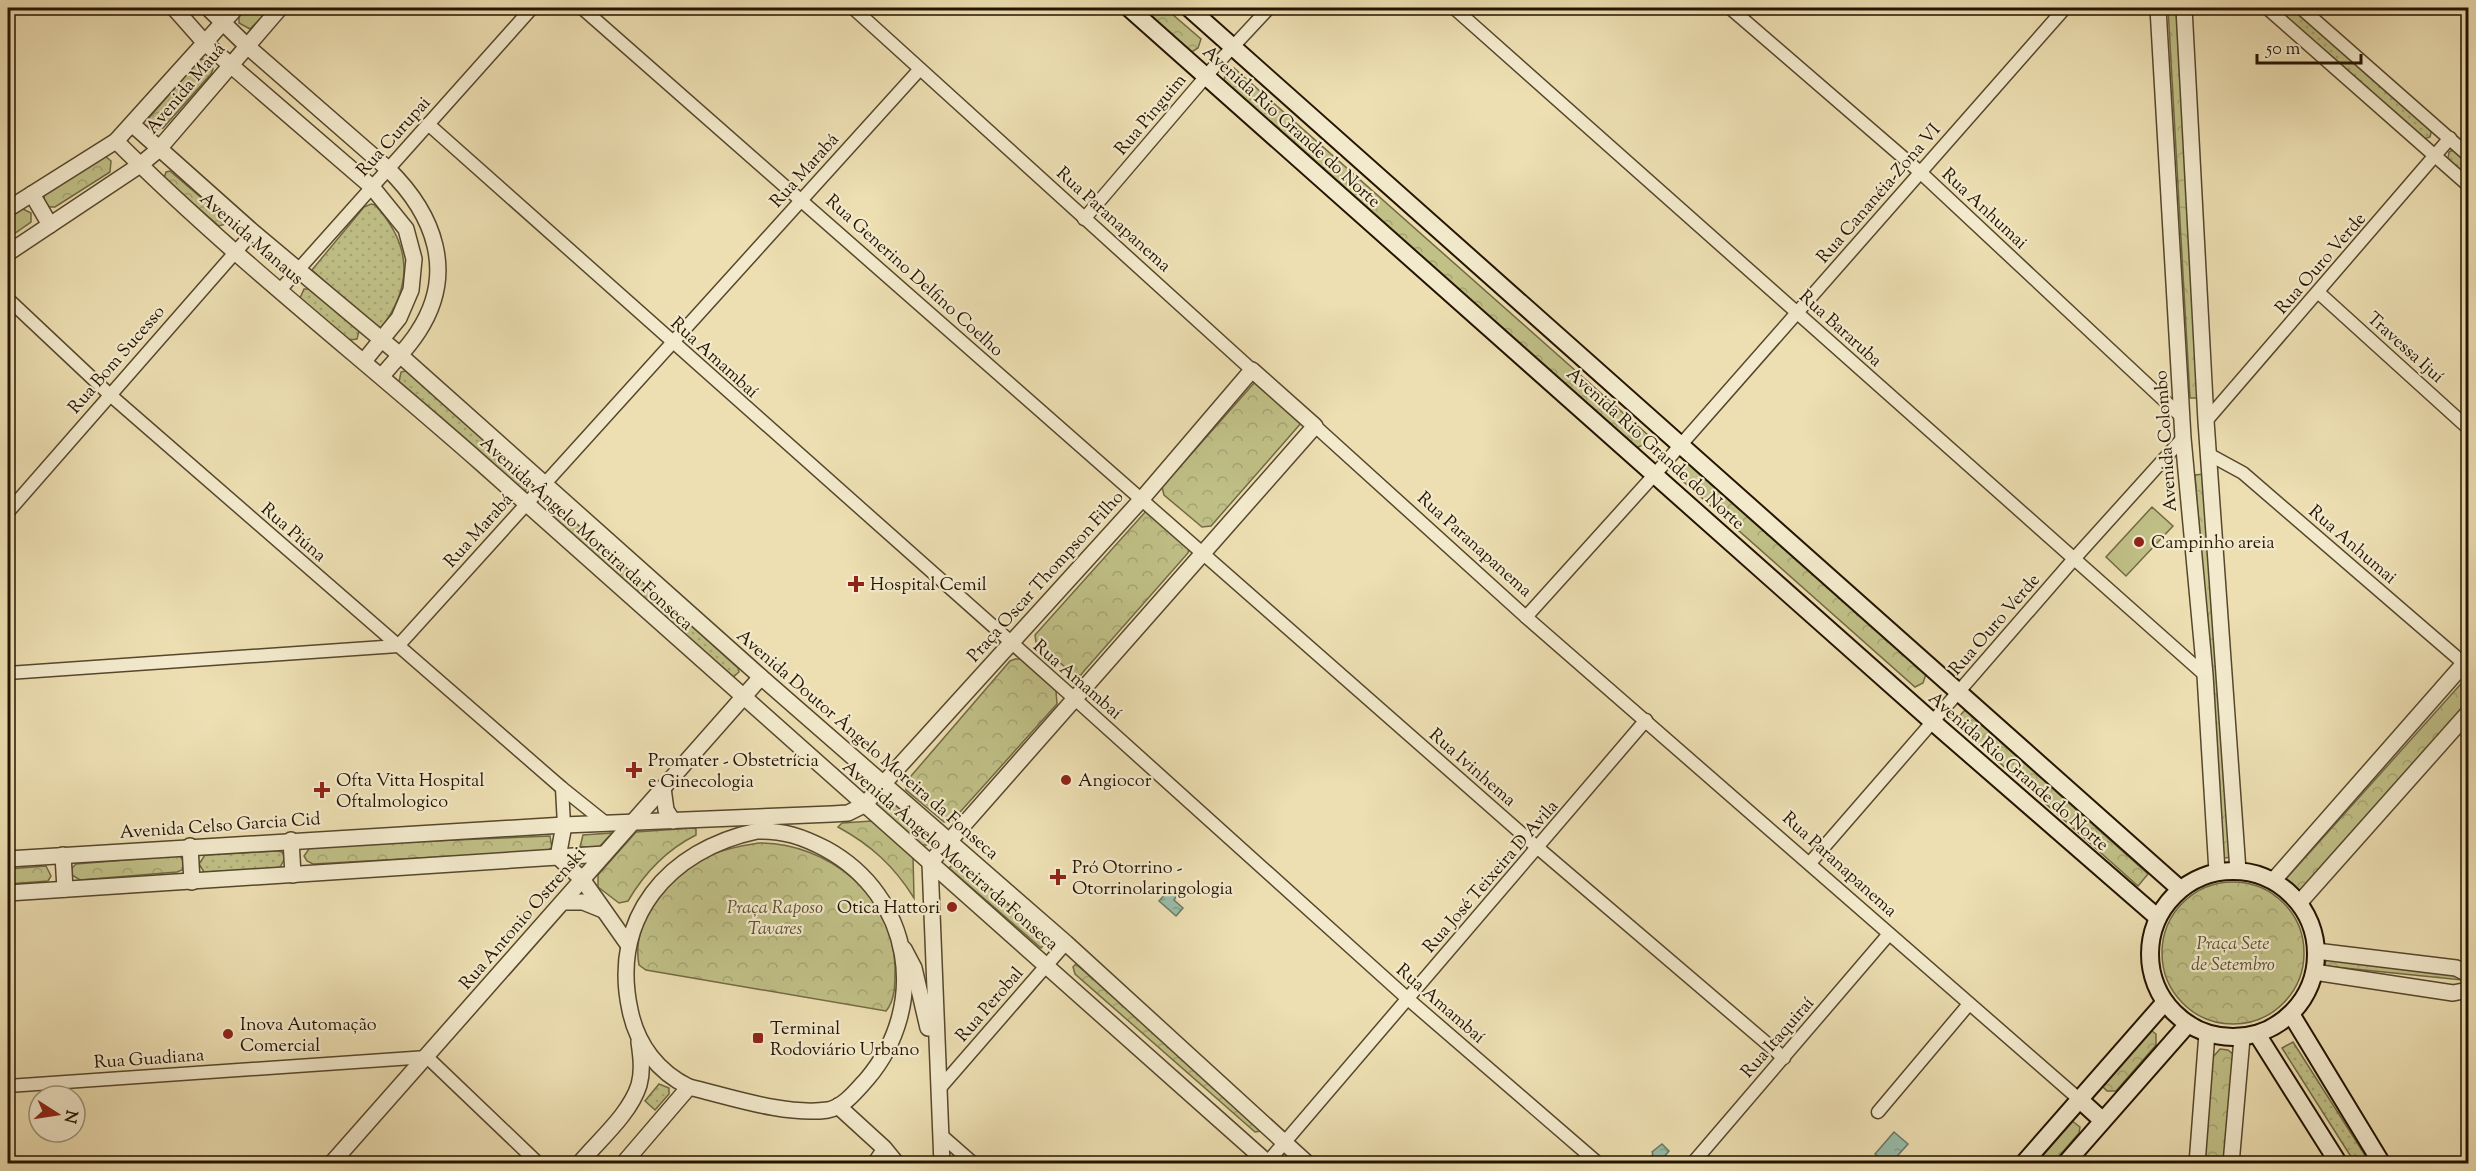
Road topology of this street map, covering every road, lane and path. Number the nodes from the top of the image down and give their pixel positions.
1 (174, 8) edge
2 (208, 8) edge
3 (236, 8) edge
4 (280, 8) edge
5 (532, 8) edge
6 (582, 8) edge
7 (853, 8) edge
8 (1129, 8) edge
9 (1189, 8) edge
10 (1269, 8) edge
11 (1454, 8) edge
12 (1730, 8) edge
13 (2066, 8) edge
14 (2158, 8) edge
15 (2184, 8) edge
16 (2267, 8) edge
17 (2301, 8) edge
18 (222, 23) junction
19 (205, 43) junction
20 (247, 46) junction
21 (1234, 47) junction
22 (230, 65) junction
23 (920, 69) junction
24 (1206, 76) junction
25 (428, 124) junction
26 (133, 125) junction
27 (2450, 138) junction
28 (116, 141) junction
29 (158, 150) junction
30 (2436, 155) junction
31 (2469, 155) edge
32 (140, 165) junction
33 (388, 169) junction
34 (1920, 172) junction
35 (2469, 184) edge
36 (372, 187) junction
37 (32, 194) junction
38 (802, 199) junction
39 (8, 209) edge
40 (1084, 219) junction
41 (50, 225) junction
42 (253, 232) junction
43 (236, 252) junction
44 (8, 253) edge
45 (299, 269) junction
46 (281, 289) junction
47 (2319, 293) junction
48 (8, 299) edge
49 (1797, 312) junction
50 (382, 340) junction
51 (672, 342) junction
52 (400, 355) junction
53 (364, 361) junction
54 (1252, 370) junction
55 (382, 376) junction
56 (109, 394) junction
57 (2182, 417) junction
58 (2206, 421) junction
59 (1315, 426) junction
60 (2469, 428) edge
61 (2183, 438) junction
62 (1681, 445) junction
63 (2210, 455) junction
64 (2185, 456) junction
65 (1656, 474) junction
66 (544, 484) junction
67 (1141, 500) junction
68 (526, 503) junction
69 (8, 512) edge
70 (1203, 555) junction
71 (2073, 560) junction
72 (1526, 617) junction
73 (1010, 644) junction
74 (398, 646) junction
75 (2467, 663) edge
76 (8, 673) edge
77 (2205, 675) junction
78 (761, 677) junction
79 (1959, 693) junction
80 (742, 698) junction
81 (1075, 699) junction
82 (2469, 713) edge
83 (1646, 720) junction
84 (1934, 723) junction
85 (835, 780) junction
86 (882, 784) junction
87 (562, 788) junction
88 (663, 788) junction
89 (864, 805) junction
90 (832, 814) junction
91 (752, 817) junction
92 (673, 821) junction
93 (607, 824) junction
94 (632, 824) junction
95 (564, 825) junction
96 (796, 834) junction
97 (291, 840) junction
98 (949, 840) junction
99 (190, 846) junction
100 (708, 846) junction
101 (1538, 848) junction
102 (604, 854) junction
103 (63, 855) junction
104 (558, 857) junction
105 (8, 859) edge
106 (930, 863) junction
107 (1810, 863) junction
108 (2238, 871) junction
109 (2217, 872) junction
110 (292, 875) junction
111 (582, 879) junction
112 (2273, 881) junction
113 (192, 882) junction
114 (65, 889) junction
115 (2181, 889) junction
116 (8, 893) edge
117 (563, 902) junction
118 (2300, 902) junction
119 (606, 911) junction
120 (2157, 917) junction
121 (1889, 934) junction
122 (627, 943) junction
123 (1066, 943) junction
124 (901, 946) junction
125 (2316, 951) junction
126 (1047, 965) junction
127 (2314, 972) junction
128 (2469, 974) edge
129 (2469, 990) edge
130 (1408, 999) junction
131 (2165, 1002) junction
132 (1970, 1005) junction
133 (2291, 1014) junction
134 (2188, 1024) junction
135 (2206, 1033) junction
136 (638, 1036) junction
137 (2249, 1036) junction
138 (426, 1057) junction
139 (1784, 1058) junction
140 (937, 1070) junction
141 (8, 1086) edge
142 (689, 1087) junction
143 (939, 1089) junction
144 (2079, 1100) junction
145 (838, 1106) junction
146 (1878, 1112) dead end
147 (2102, 1120) junction
148 (941, 1135) junction
149 (1284, 1142) junction
150 (885, 1148) junction
151 (1268, 1163) edge
152 (331, 1164) edge
153 (539, 1164) edge
154 (579, 1164) edge
155 (623, 1164) edge
156 (873, 1164) edge
157 (897, 1164) edge
158 (942, 1164) edge
159 (974, 1164) edge
160 (1308, 1164) edge
161 (1599, 1164) edge
162 (1692, 1164) edge
163 (2023, 1164) edge
164 (2065, 1164) edge
165 (2197, 1164) edge
166 (2231, 1164) edge
167 (2339, 1164) edge
168 (2382, 1164) edge

1 - 19 street
2 - 18 street
3 - 18 street, Avenida Mauá
4 - 20 street, Avenida Mauá
5 - 25 street, Rua Curupai
6 - 38 street, Rua Generino Delfino Coelho
7 - 23 street, Rua Paranapanema
8 - 24 main road, Avenida Rio Grande do Norte
9 - 21 main road, Avenida Rio Grande do Norte
10 - 21 street, Rua Pinguim
11 - 49 street, Rua Bararuba
12 - 34 street, Rua Anhumai
13 - 34 street, Rua Cananéia-Zona VI
14 - 57 street, Avenida Colombo
15 - 58 street
16 - 30 street
17 - 27 street
18 - 19 street, Avenida Mauá
18 - 20 street
19 - 22 street
19 - 26 street, Avenida Mauá
20 - 22 street, Avenida Mauá
20 - 33 street
21 - 24 street, Rua Pinguim
21 - 62 main road, Avenida Rio Grande do Norte
22 - 29 street, Avenida Mauá
22 - 36 street
23 - 38 street, Rua Marabá
23 - 40 street, Rua Paranapanema
24 - 40 street, Rua Pinguim
24 - 65 main road, Avenida Rio Grande do Norte
25 - 33 street, Rua Curupai
25 - 51 street, Rua Amambaí
26 - 28 street, Avenida Mauá
26 - 29 street, Avenida Manaus
27 - 30 street, Rua Ouro Verde
27 - 31 street
28 - 32 street, Avenida Manaus
28 - 37 street, Avenida Mauá
29 - 32 street, Avenida Mauá
29 - 42 street, Avenida Manaus
30 - 35 street
30 - 47 street, Rua Ouro Verde
32 - 41 street, Avenida Mauá
32 - 43 street, Avenida Manaus
33 - 36 street, Rua Curupai
33 - 52 street
34 - 49 street, Rua Cananéia-Zona VI
34 - 57 street, Rua Anhumai
36 - 45 street, Rua Curupai
36 - 50 street
37 - 39 street, Avenida Mauá
37 - 41 street
38 - 51 street, Rua Marabá
38 - 67 street, Rua Generino Delfino Coelho
40 - 54 street, Rua Paranapanema
41 - 44 street, Avenida Mauá
42 - 43 street, Rua Bom Sucesso
42 - 45 street, Avenida Manaus
43 - 46 street, Avenida Manaus
43 - 56 street, Rua Bom Sucesso
45 - 46 street, Rua Curupai
45 - 50 street, Avenida Manaus
46 - 53 street, Avenida Manaus
47 - 58 street, Rua Ouro Verde
47 - 60 street, Travessa Ijuí
48 - 56 street, Rua Piúna
49 - 62 street, Rua Cananéia-Zona VI
49 - 71 street, Rua Bararuba
50 - 52 street, Avenida Doutor Ângelo Moreira da Fonseca
50 - 53 street
51 - 66 street, Rua Marabá
51 - 73 street, Rua Amambaí
52 - 55 street
52 - 66 street, Avenida Doutor Ângelo Moreira da Fonseca
53 - 55 street, Avenida Ângelo Moreira da Fonseca
54 - 59 street, Rua Paranapanema
54 - 67 street, Praça Oscar Thompson Filho
55 - 68 street, Avenida Ângelo Moreira da Fonseca
56 - 69 street, Rua Bom Sucesso
56 - 74 street, Rua Piúna
57 - 58 street
57 - 61 street, Avenida Colombo
58 - 63 street
59 - 70 street
59 - 72 street, Rua Paranapanema
61 - 64 street, Avenida Colombo
61 - 71 street, Rua Ouro Verde
62 - 65 street, Rua Cananéia-Zona VI
62 - 79 main road, Avenida Rio Grande do Norte
63 - 64 street
63 - 75 street, Rua Anhumai
63 - 108 street
64 - 77 street, Avenida Colombo
65 - 72 street, Rua Cananéia-Zona VI
65 - 84 main road, Avenida Rio Grande do Norte
66 - 68 street, Rua Marabá
66 - 78 street, Avenida Doutor Ângelo Moreira da Fonseca
67 - 70 street, Rua Ivinhema
67 - 73 street, Praça Oscar Thompson Filho
68 - 74 street, Rua Marabá
68 - 80 street, Avenida Ângelo Moreira da Fonseca
70 - 81 street
70 - 101 street, Rua Ivinhema
71 - 77 street, Rua Bararuba
71 - 79 street, Rua Ouro Verde
72 - 83 street, Rua Paranapanema
73 - 81 street, Rua Amambaí
73 - 86 street, Praça Oscar Thompson Filho
74 - 76 street
74 - 87 street, Rua Piúna
75 - 112 street
77 - 109 street, Avenida Colombo
78 - 80 street, Rua Antonio Ostrenski
78 - 86 street, Avenida Doutor Ângelo Moreira da Fonseca
79 - 84 street, Rua Ouro Verde
79 - 115 main road, Avenida Rio Grande do Norte
80 - 85 street, Avenida Ângelo Moreira da Fonseca
80 - 88 street, Rua Antonio Ostrenski
81 - 98 street
81 - 130 street, Rua Amambaí
82 - 118 street
83 - 101 street, Rua José Teixeira D Avila
83 - 107 street, Rua Paranapanema
84 - 107 street, Rua Ouro Verde
84 - 120 main road, Avenida Rio Grande do Norte
85 - 89 street, Avenida Ângelo Moreira da Fonseca
85 - 90 street
86 - 89 street, Praça Oscar Thompson Filho
86 - 98 street, Avenida Doutor Ângelo Moreira da Fonseca
87 - 93 street, Rua Piúna
87 - 95 street
88 - 92 street
88 - 94 street, Rua Antonio Ostrenski
89 - 90 street, Avenida Celso Garcia Cid
89 - 106 street, Avenida Ângelo Moreira da Fonseca
90 - 91 street, Avenida Celso Garcia Cid
91 - 92 street, Avenida Celso Garcia Cid
91 - 96 street
91 - 100 street
92 - 94 street, Avenida Celso Garcia Cid
93 - 94 street, Avenida Celso Garcia Cid
93 - 95 street, Avenida Celso Garcia Cid
94 - 102 street, Rua Antonio Ostrenski
95 - 97 street, Avenida Celso Garcia Cid
95 - 104 street
96 - 100 street
96 - 124 street
97 - 99 street, Avenida Celso Garcia Cid
97 - 110 street
98 - 106 street
98 - 123 street, Avenida Doutor Ângelo Moreira da Fonseca
99 - 103 street, Avenida Celso Garcia Cid
99 - 113 street
100 - 122 street
101 - 130 street, Rua José Teixeira D Avila
101 - 139 street, Rua Ivinhema
102 - 104 street
102 - 111 street, Rua Antonio Ostrenski
103 - 105 street, Avenida Celso Garcia Cid
103 - 114 street
104 - 110 street
104 - 111 street
106 - 126 street, Avenida Ângelo Moreira da Fonseca
106 - 140 street
107 - 121 street, Rua Paranapanema
108 - 109 main road
108 - 112 main road
109 - 115 main road
110 - 113 street
111 - 117 street, Rua Antonio Ostrenski
111 - 119 street
112 - 118 main road
113 - 114 street
114 - 116 street
115 - 120 main road
117 - 119 street
117 - 138 street, Rua Antonio Ostrenski
118 - 125 main road
119 - 122 street
120 - 131 main road
121 - 132 street, Rua Paranapanema
121 - 139 street, Rua Itaquiraí
122 - 136 street
123 - 126 street, Rua Perobal
123 - 149 street, Avenida Doutor Ângelo Moreira da Fonseca
124 - 140 street
124 - 145 street
125 - 127 main road
125 - 128 street
126 - 143 street, Rua Perobal
126 - 151 street, Avenida Ângelo Moreira da Fonseca
127 - 129 street
127 - 133 main road
130 - 149 street, Rua José Teixeira D Avila
130 - 161 street, Rua Amambaí
131 - 134 main road
131 - 144 main road
132 - 144 street, Rua Paranapanema
132 - 146 street
133 - 137 main road
133 - 168 main road
134 - 135 main road
134 - 147 main road
135 - 137 main road
135 - 165 street
136 - 142 street
136 - 154 street
137 - 166 street
137 - 167 main road
138 - 141 street, Rua Guadiana
138 - 152 street, Rua Antonio Ostrenski
138 - 153 street
139 - 162 street, Rua Itaquiraí
140 - 143 street
142 - 145 street
142 - 155 street
143 - 148 street
144 - 147 main road
144 - 163 main road
145 - 150 street
147 - 164 main road
148 - 158 street
148 - 159 street
149 - 151 street, Rua José Teixeira D Avila
149 - 160 street, Avenida Doutor Ângelo Moreira da Fonseca
150 - 156 street
150 - 157 street

